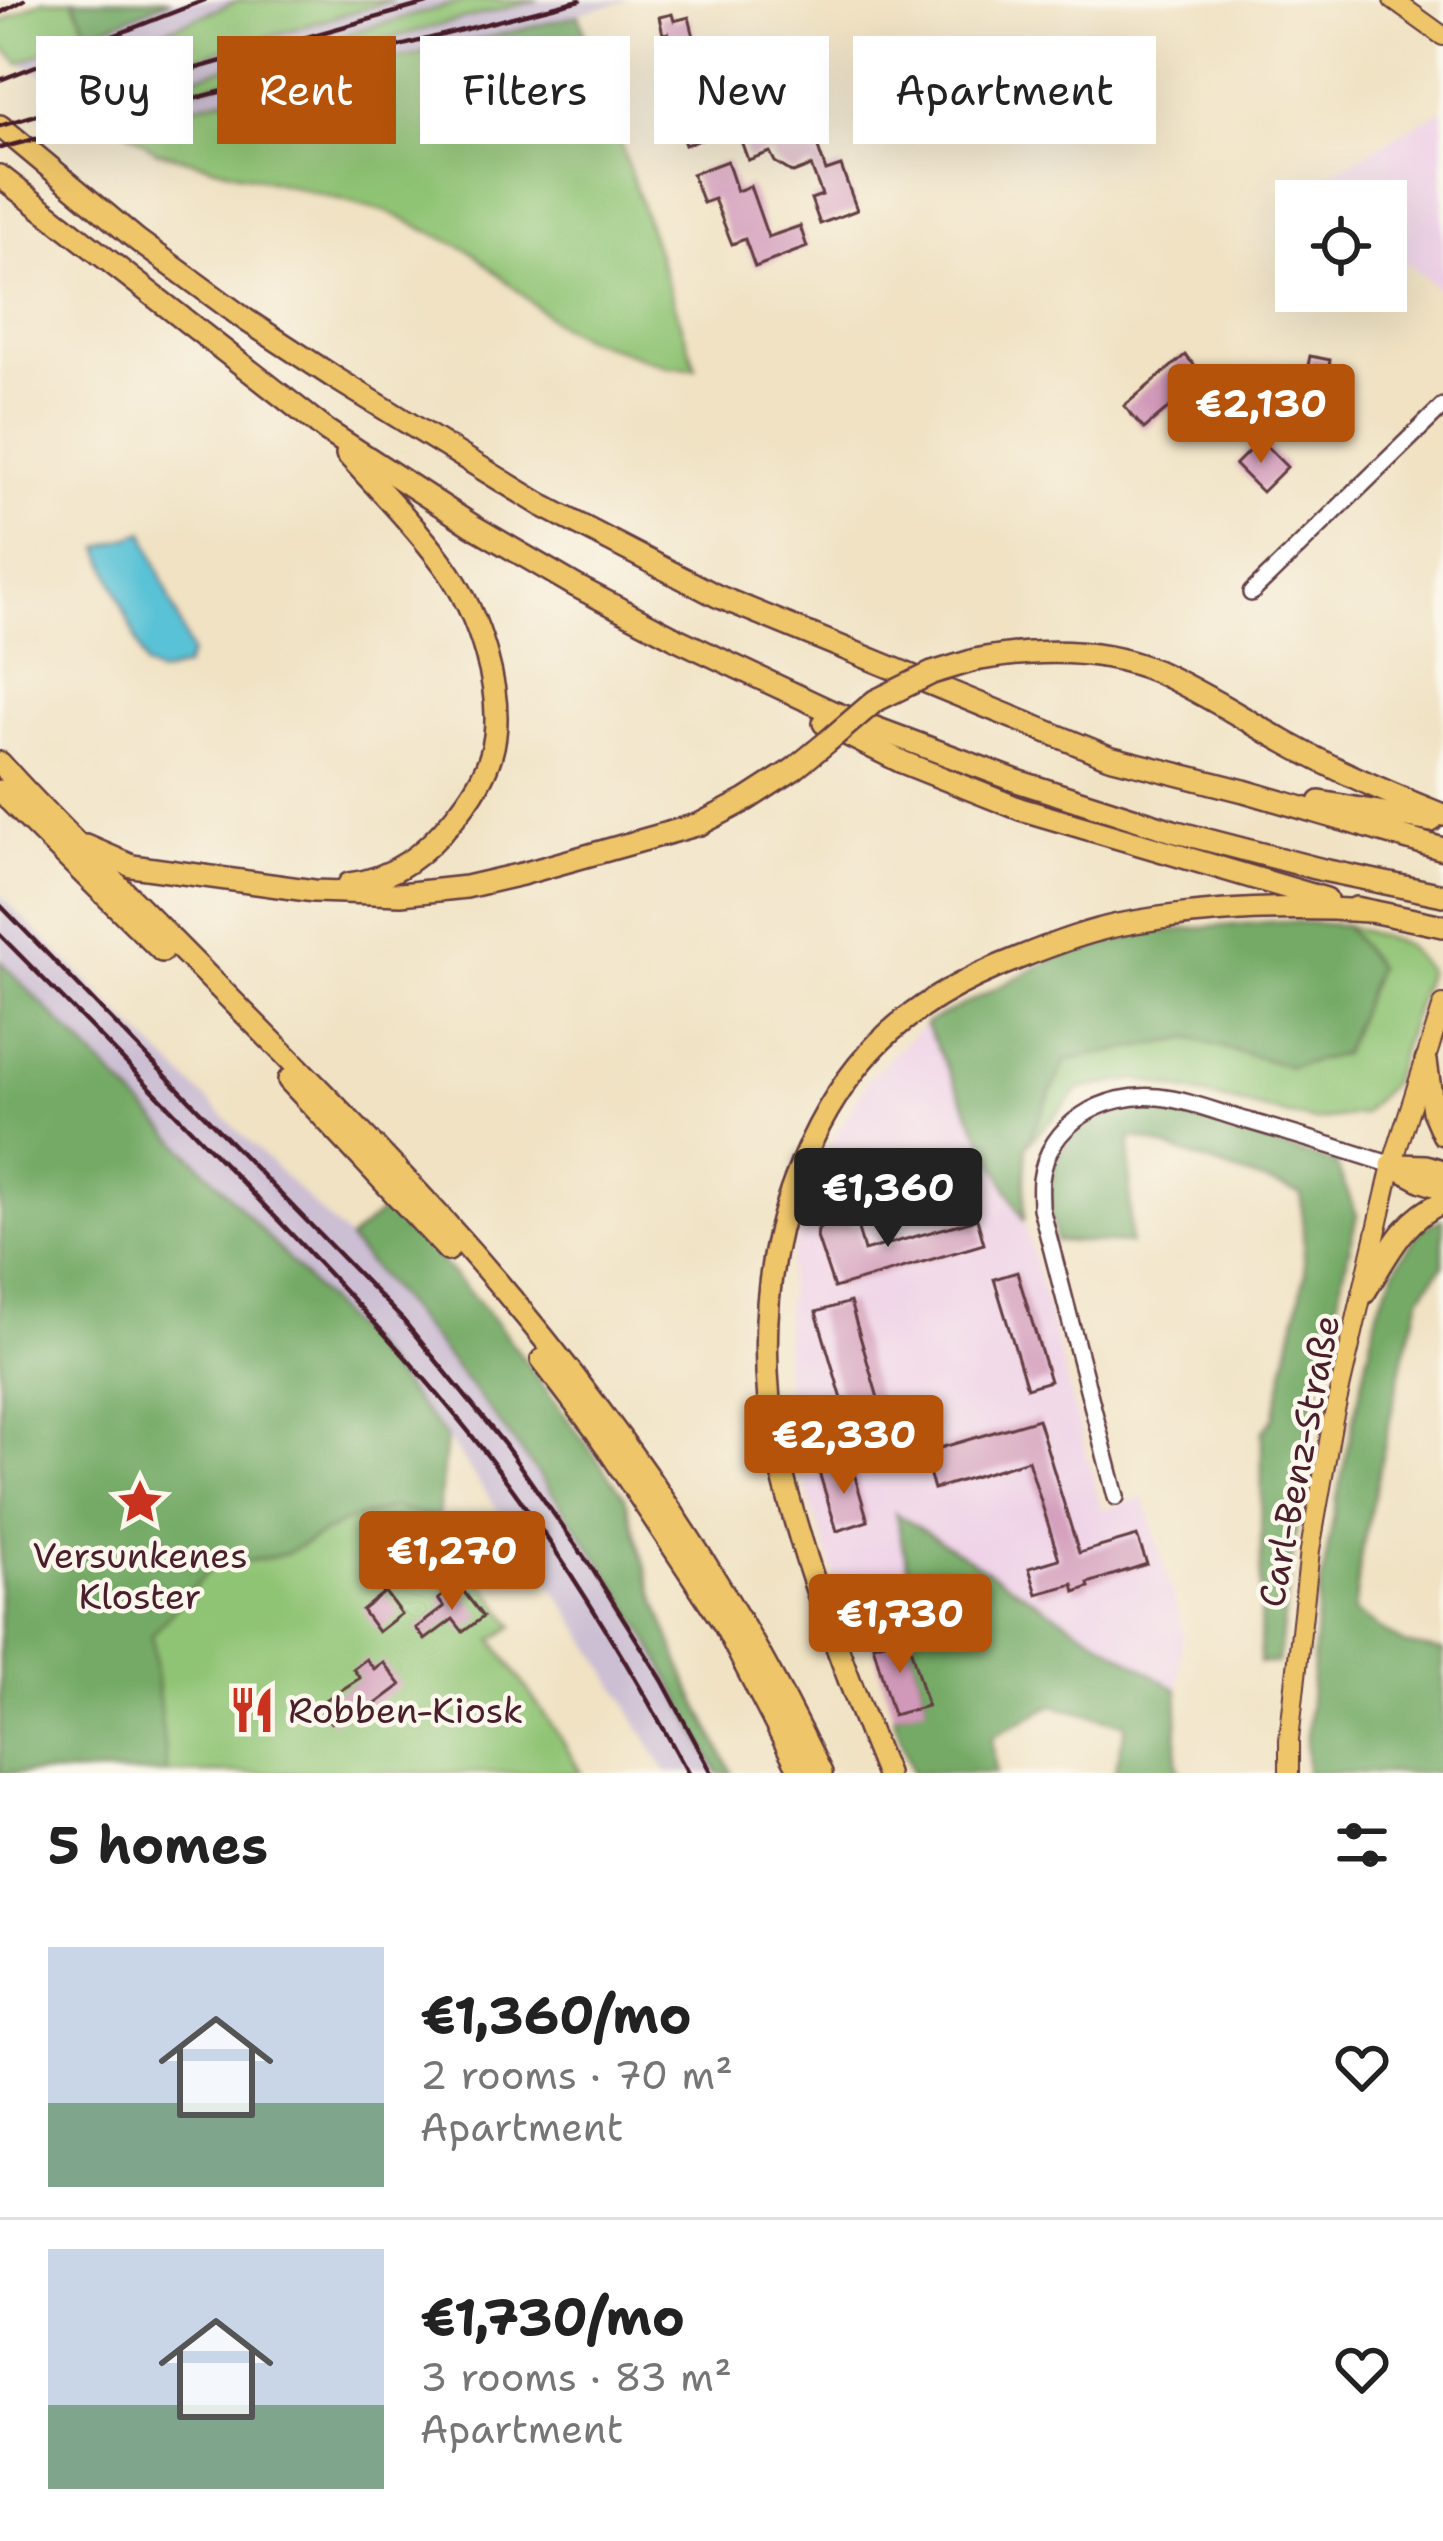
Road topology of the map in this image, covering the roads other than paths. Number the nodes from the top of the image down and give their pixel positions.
1 (1393, 0) edge
2 (1443, 36) edge
3 (0, 126) edge
4 (0, 176) edge
5 (1443, 406) edge
6 (327, 431) junction
7 (1251, 593) dead end
8 (680, 640) junction
9 (0, 763) edge
10 (0, 790) edge
11 (1244, 791) junction
12 (1443, 819) edge
13 (74, 841) junction
14 (1443, 849) edge
15 (397, 883) junction
16 (1443, 895) edge
17 (1368, 911) junction
18 (1443, 926) edge
19 (1443, 1005) edge
20 (1426, 1060) junction
21 (1443, 1135) edge
22 (1392, 1165) junction
23 (1443, 1171) edge
24 (1443, 1187) edge
25 (1443, 1202) edge
26 (1364, 1293) junction
27 (1116, 1497) dead end
28 (801, 1773) edge
29 (821, 1773) edge
30 (886, 1773) edge
31 (1289, 1773) edge

1 - 2 main road
3 - 11 highway
4 - 6 highway
5 - 7 street
6 - 8 highway
6 - 15 highway
8 - 16 highway
8 - 17 highway
9 - 13 highway
10 - 28 highway
11 - 12 highway
11 - 14 highway
12 - 15 highway, bridge
13 - 15 highway
13 - 29 highway
17 - 18 highway
17 - 30 highway
19 - 20 main road, Carl-Benz-Straße
20 - 21 highway
20 - 22 main road, Carl-Benz-Straße
22 - 23 highway
22 - 24 highway
22 - 26 main road, Carl-Benz-Straße
22 - 27 street
25 - 26 highway
26 - 31 main road, Carl-Benz-Straße

